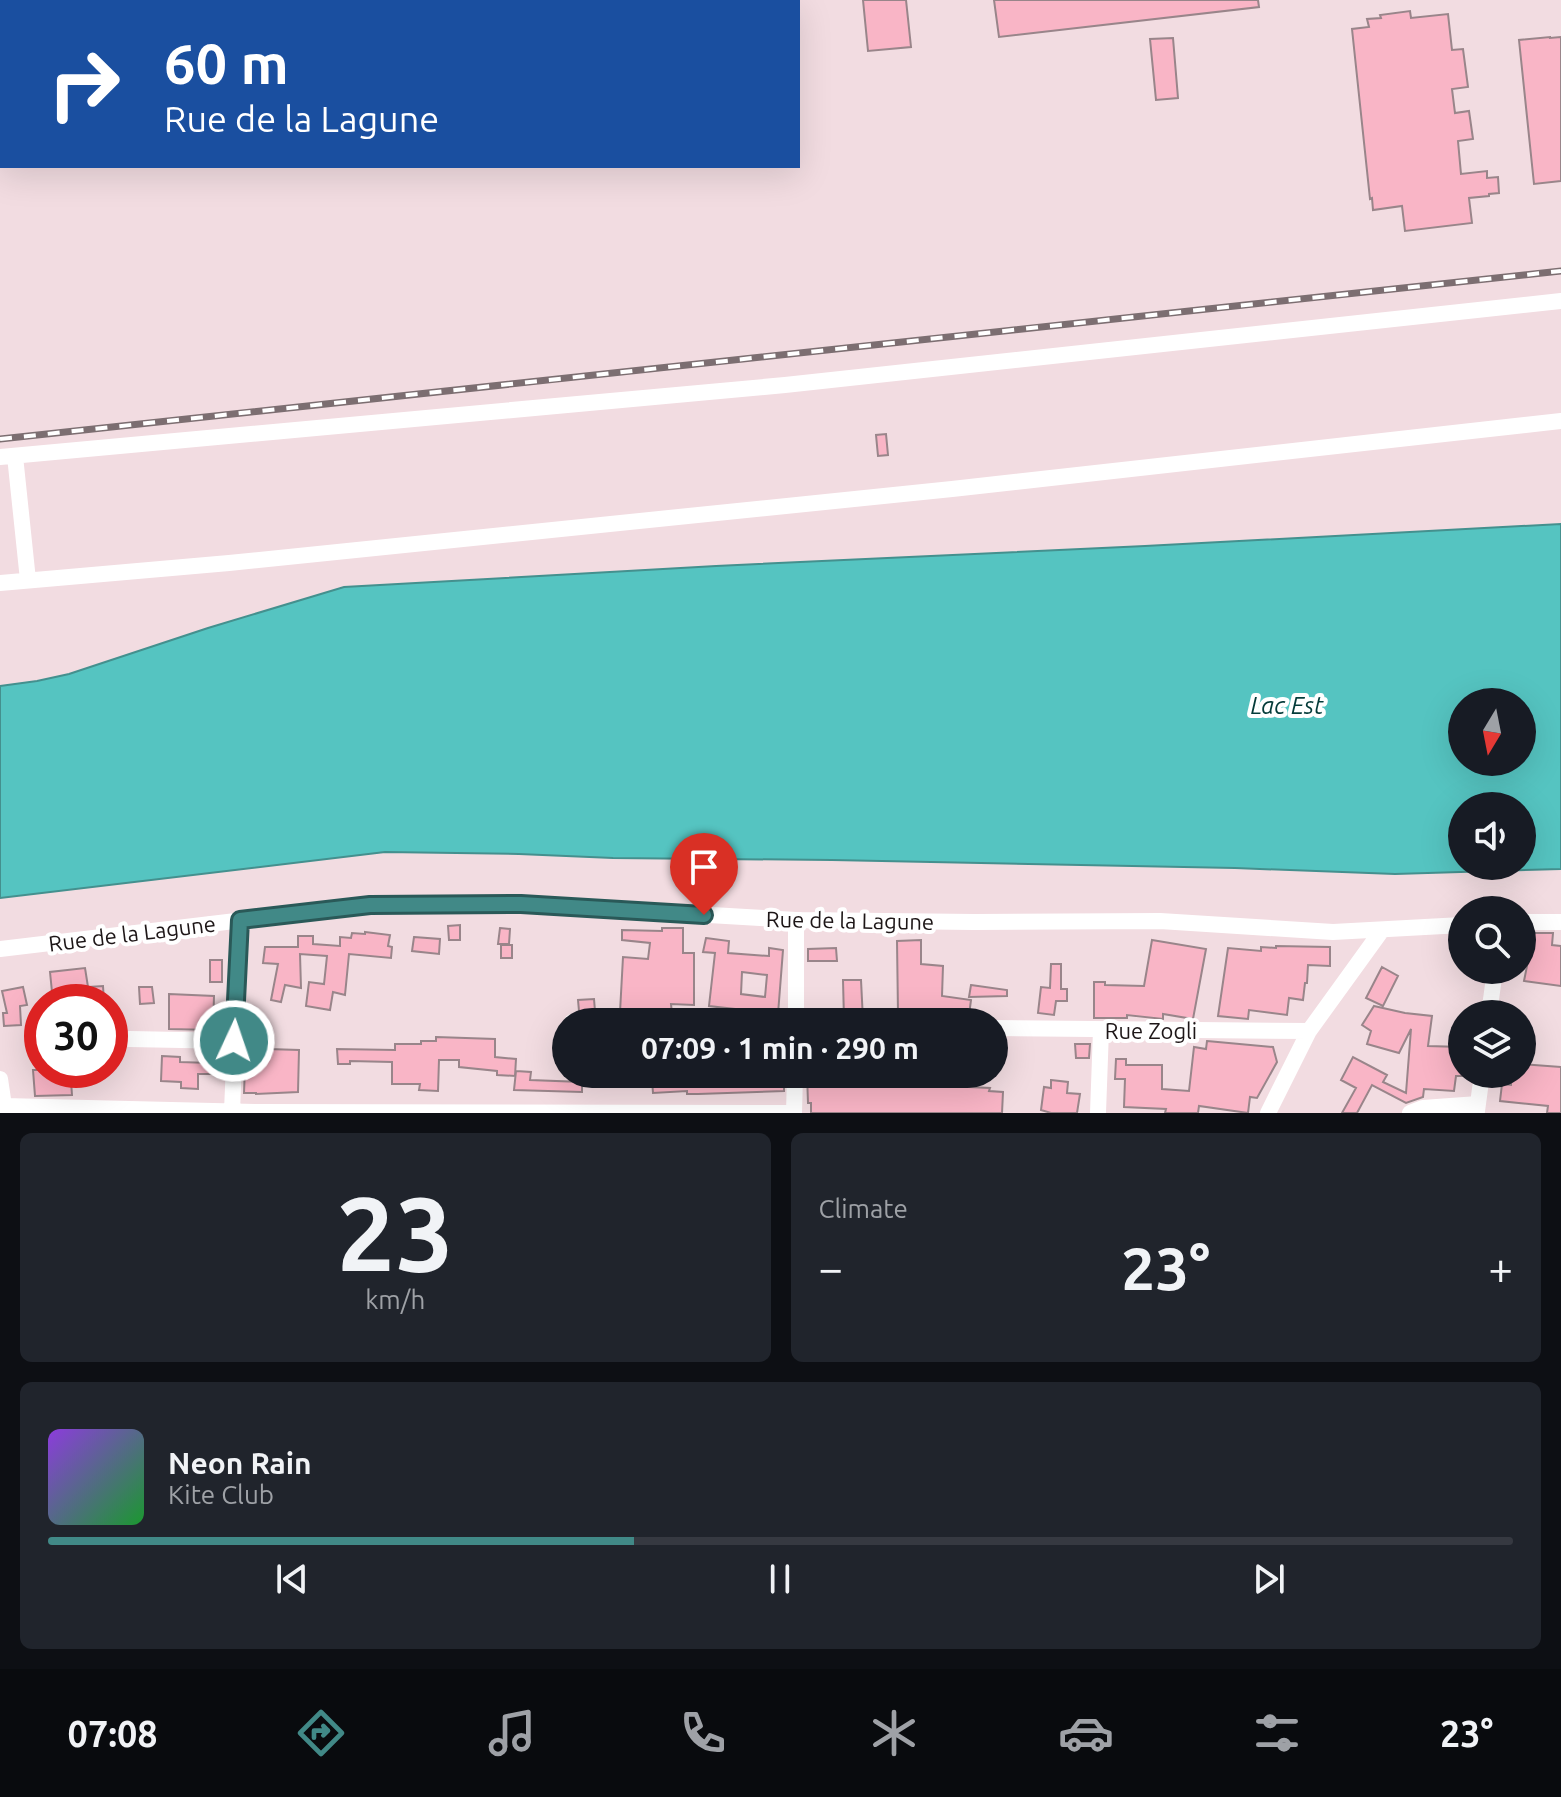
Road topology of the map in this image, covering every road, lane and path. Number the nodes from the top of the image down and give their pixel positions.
1 (1561, 301) edge
2 (1561, 421) edge
3 (8, 456) edge
4 (28, 580) junction
5 (0, 583) edge
6 (240, 920) junction
7 (796, 920) junction
8 (1536, 922) edge
9 (1561, 922) edge
10 (1448, 926) edge
11 (1382, 930) junction
12 (0, 949) edge
13 (796, 1008) edge
14 (1008, 1028) edge
15 (1101, 1030) junction
16 (1309, 1031) junction
17 (129, 1039) dead end
18 (234, 1041) junction
19 (0, 1079) edge
20 (795, 1088) edge
21 (1480, 1088) edge
22 (1478, 1108) edge
23 (4, 1109) edge
24 (232, 1111) junction
25 (255, 1112) edge
26 (794, 1113) edge
27 (1098, 1113) edge
28 (1268, 1113) edge
29 (1410, 1113) edge

1 - 3 street
2 - 4 street
3 - 4 street
4 - 5 street
6 - 7 street, Rue de la Lagune
6 - 12 street, Rue de la Lagune
6 - 18 street
7 - 11 street, Rue de la Lagune
7 - 13 street
8 - 9 street
10 - 11 street, Rue de la Lagune
11 - 16 street
14 - 15 street, Rue Zogli
15 - 16 street, Rue Zogli
15 - 27 street
16 - 28 street
17 - 18 street
18 - 24 street
19 - 23 street
20 - 26 street
21 - 22 street
22 - 29 street
23 - 24 street
24 - 25 street
25 - 26 street

